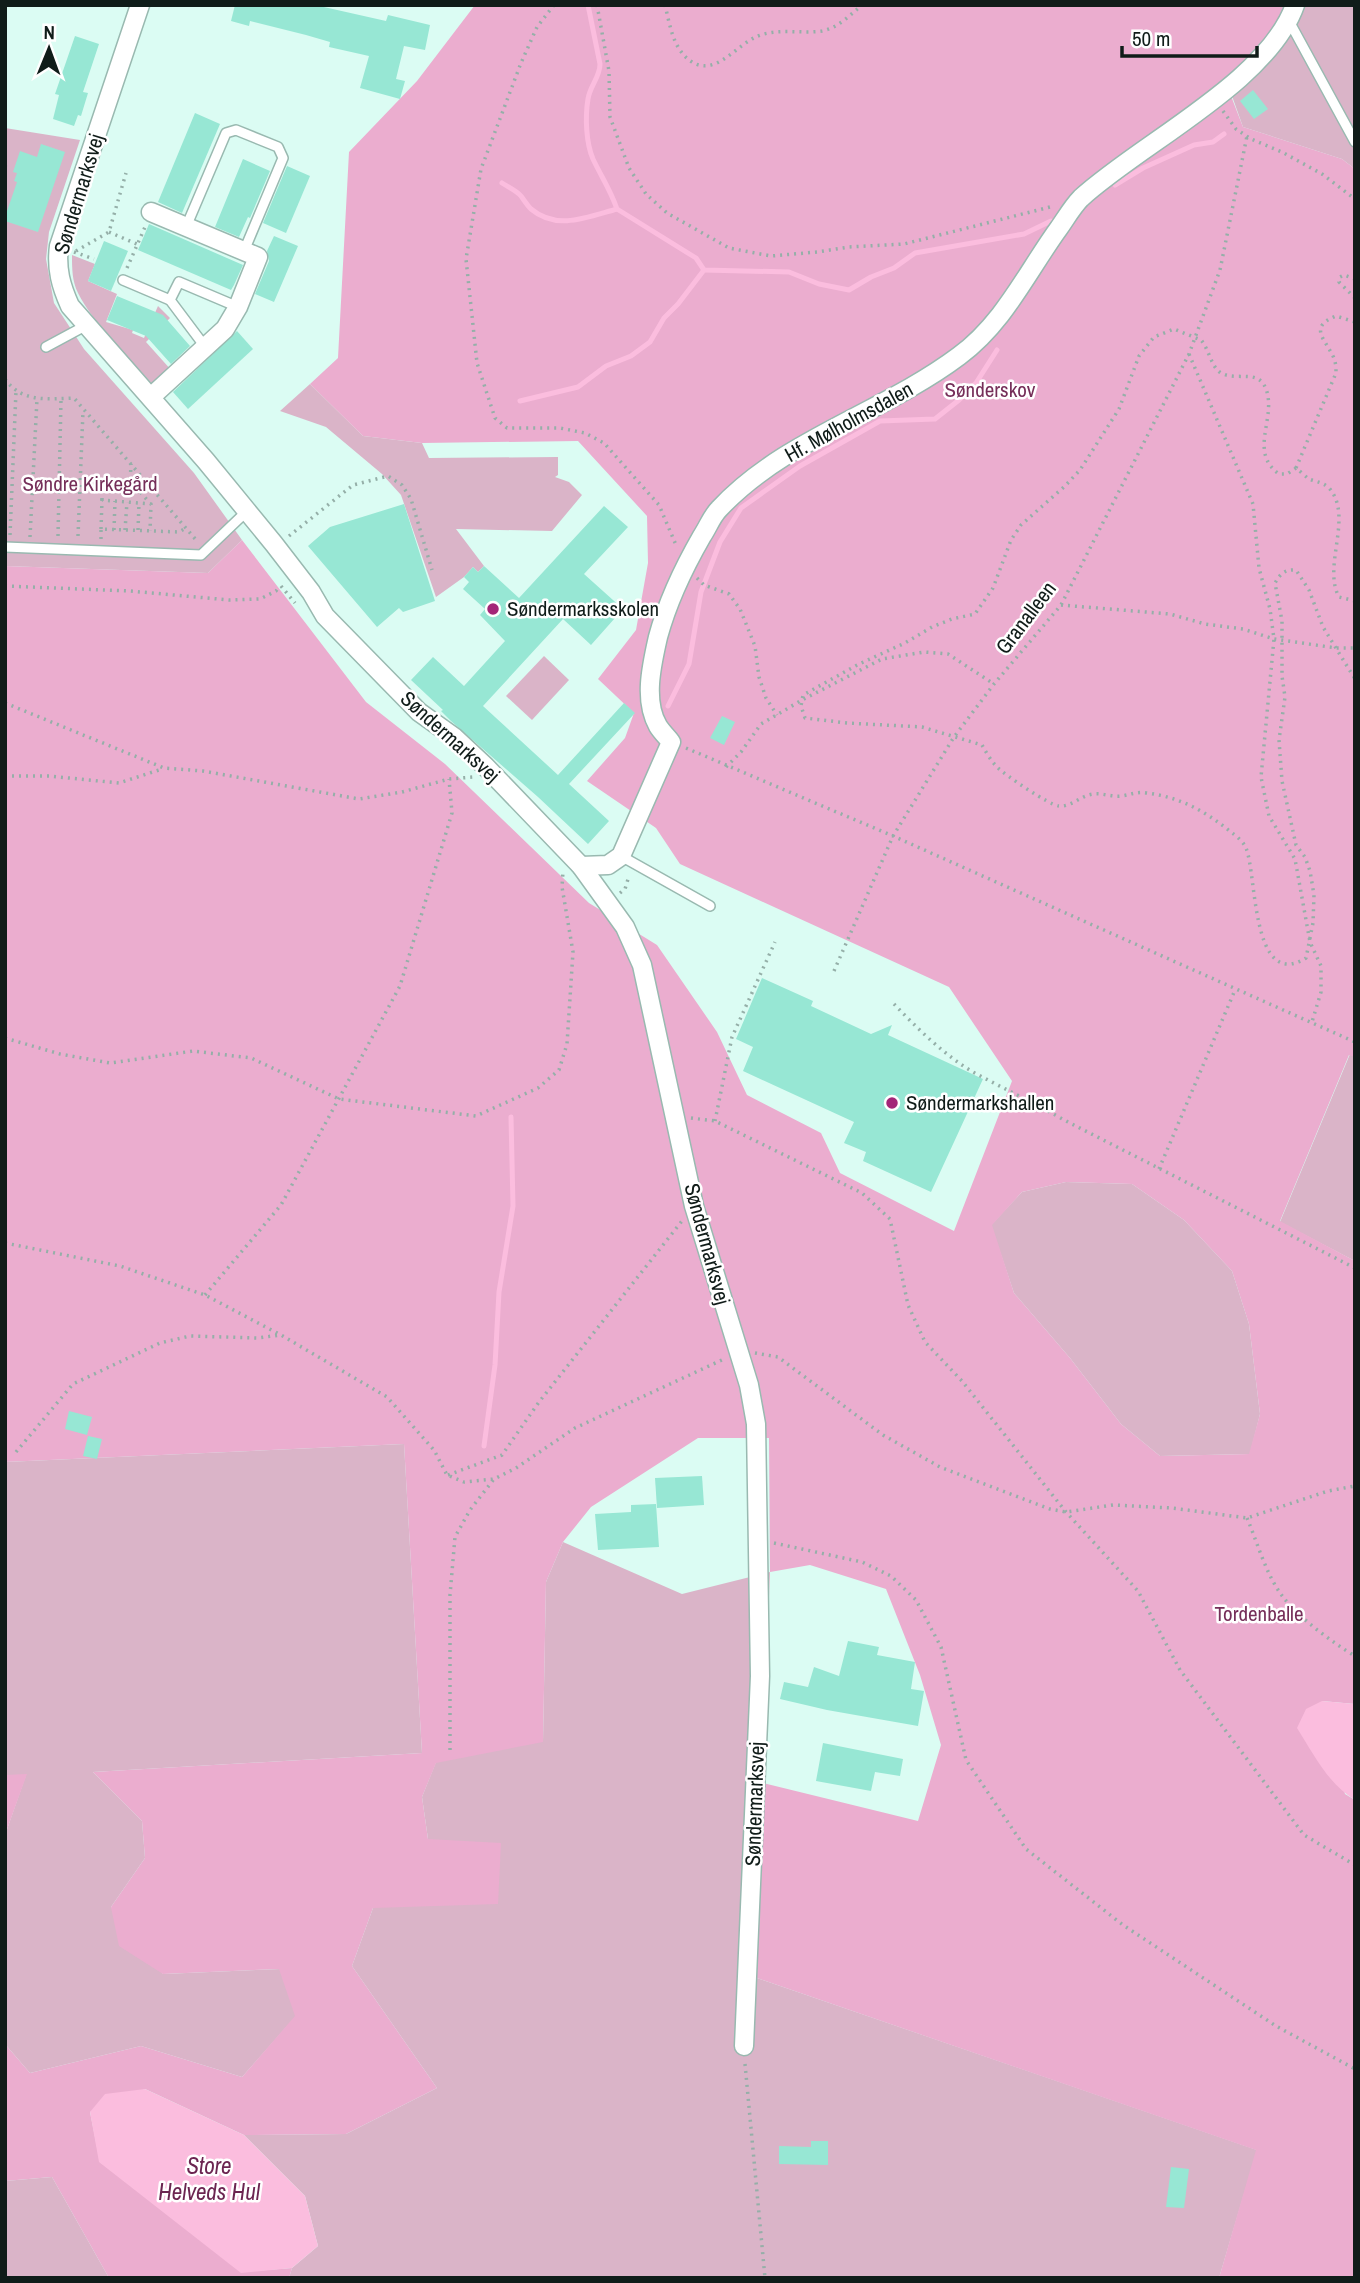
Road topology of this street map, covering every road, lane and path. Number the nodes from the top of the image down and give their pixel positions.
1 (140, 5) edge
2 (554, 5) edge
3 (597, 5) edge
4 (665, 5) edge
5 (862, 5) edge
6 (1292, 13) edge
7 (1214, 99) junction
8 (1247, 136) junction
9 (1355, 142) edge
10 (7, 161) edge
11 (5, 167) edge
12 (126, 173) dead end
13 (1355, 199) edge
14 (1079, 200) junction
15 (151, 212) joint
16 (186, 227) junction
17 (109, 232) junction
18 (137, 244) junction
19 (244, 251) junction
20 (75, 252) dead end
21 (1355, 279) edge
22 (122, 280) joint
23 (1355, 298) edge
24 (170, 300) junction
25 (237, 307) junction
26 (1355, 322) edge
27 (85, 326) junction
28 (1195, 337) junction
29 (46, 347) dead end
30 (206, 348) junction
31 (1189, 354) junction
32 (5, 379) edge
33 (16, 391) junction
34 (151, 397) junction
35 (61, 398) junction
36 (37, 399) junction
37 (83, 409) junction
38 (131, 464) junction
39 (1296, 468) junction
40 (130, 486) junction
41 (102, 500) junction
42 (115, 501) junction
43 (127, 502) junction
44 (139, 503) junction
45 (151, 504) junction
46 (246, 512) junction
47 (186, 528) junction
48 (101, 529) junction
49 (114, 530) junction
50 (125, 530) junction
51 (138, 530) junction
52 (150, 531) junction
53 (274, 544) junction
54 (7, 547) edge
55 (29, 548) junction
56 (57, 549) junction
57 (77, 550) junction
58 (205, 550) junction
59 (100, 551) junction
60 (684, 566) junction
61 (432, 570) dead end
62 (296, 574) junction
63 (5, 586) edge
64 (1355, 601) edge
65 (1061, 605) junction
66 (1274, 639) junction
67 (1283, 640) junction
68 (1355, 648) edge
69 (1336, 649) junction
70 (1355, 679) edge
71 (993, 684) junction
72 (802, 699) junction
73 (5, 703) edge
74 (777, 715) junction
75 (955, 735) junction
76 (671, 742) junction
77 (485, 766) junction
78 (726, 767) junction
79 (163, 768) junction
80 (5, 776) edge
81 (449, 779) junction
82 (893, 836) junction
83 (621, 856) junction
84 (572, 868) junction
85 (710, 906) dead end
86 (775, 942) dead end
87 (1310, 942) junction
88 (834, 971) dead end
89 (1235, 990) junction
90 (894, 1004) dead end
91 (1312, 1022) junction
92 (5, 1038) edge
93 (1355, 1042) edge
94 (338, 1099) junction
95 (676, 1117) junction
96 (715, 1121) junction
97 (1159, 1169) junction
98 (694, 1206) junction
99 (5, 1243) edge
100 (1355, 1268) edge
101 (205, 1295) junction
102 (281, 1335) junction
103 (738, 1353) junction
104 (16, 1452) dead end
105 (447, 1475) junction
106 (494, 1479) junction
107 (1355, 1486) edge
108 (1066, 1513) junction
109 (1247, 1518) junction
110 (759, 1539) junction
111 (1355, 1656) edge
112 (450, 1750) dead end
113 (1355, 1865) edge
114 (744, 2046) joint
115 (1355, 2069) edge
116 (765, 2278) edge

1 - 27 street, Søndermarksvej
2 - 60 path
3 - 14 path
4 - 5 path
6 - 7 street, Hf. Mølholmsdalen
6 - 9 lane
7 - 8 path
7 - 14 street, Hf. Mølholmsdalen
8 - 13 path
8 - 28 path, Granalleen
10 - 11 path
12 - 17 path
14 - 60 street, Hf. Mølholmsdalen
15 - 16 street
15 - 18 path
16 - 19 street
16 - 19 lane
17 - 18 path
17 - 20 path
18 - 22 path
19 - 25 street
21 - 23 path
22 - 24 lane
24 - 25 lane
24 - 30 lane
25 - 30 street
26 - 39 path
27 - 29 lane
27 - 34 street, Søndermarksvej
28 - 31 path, Granalleen
28 - 39 path
28 - 72 path
30 - 34 street
31 - 65 path, Granalleen
31 - 66 path
32 - 33 path
33 - 36 path
33 - 54 path
34 - 46 street, Søndermarksvej
35 - 36 path
35 - 37 path
35 - 56 path
36 - 55 path
37 - 38 path
37 - 57 path
38 - 40 path
38 - 47 path
39 - 64 path
40 - 41 path
40 - 45 path
41 - 42 path
41 - 48 path
42 - 43 path
42 - 49 path
43 - 44 path
43 - 50 path
44 - 45 path
44 - 51 path
45 - 52 path
46 - 53 street, Søndermarksvej
46 - 58 lane
47 - 52 path
47 - 58 path
48 - 49 path
48 - 59 path
49 - 50 path
50 - 51 path
51 - 52 path
53 - 61 path
53 - 62 street, Søndermarksvej
54 - 55 lane
55 - 56 lane
56 - 57 lane
57 - 59 lane
58 - 59 lane
60 - 74 path
60 - 76 street, Hf. Mølholmsdalen
62 - 63 path
62 - 77 street, Søndermarksvej
65 - 66 path
65 - 71 path, Granalleen
66 - 67 path
66 - 87 path
67 - 69 path
67 - 69 path
67 - 87 path
68 - 69 path
69 - 70 path
71 - 72 path
71 - 75 path, Granalleen
72 - 74 path
72 - 75 path
73 - 79 path
74 - 78 path
75 - 82 path, Granalleen
75 - 87 path
76 - 78 path
76 - 83 street
77 - 81 path
77 - 84 street, Søndermarksvej
78 - 82 path
79 - 80 path
79 - 81 path
81 - 94 path
82 - 88 path, Granalleen
82 - 89 path
83 - 84 street
83 - 85 lane
84 - 94 path
84 - 95 street, Søndermarksvej
86 - 96 path
87 - 91 path
89 - 91 path
89 - 97 path
90 - 97 path
91 - 93 path
92 - 94 path
94 - 101 path
95 - 96 path
95 - 98 street, Søndermarksvej
96 - 108 path
97 - 100 path
98 - 103 street, Søndermarksvej
98 - 105 path
99 - 101 path
101 - 102 path
102 - 104 path
102 - 105 path
103 - 106 path
103 - 108 path
103 - 110 street, Søndermarksvej
105 - 106 path
106 - 112 path
107 - 109 path
108 - 109 path
108 - 113 path
109 - 111 path
110 - 114 street, Søndermarksvej
110 - 115 path
114 - 116 path

